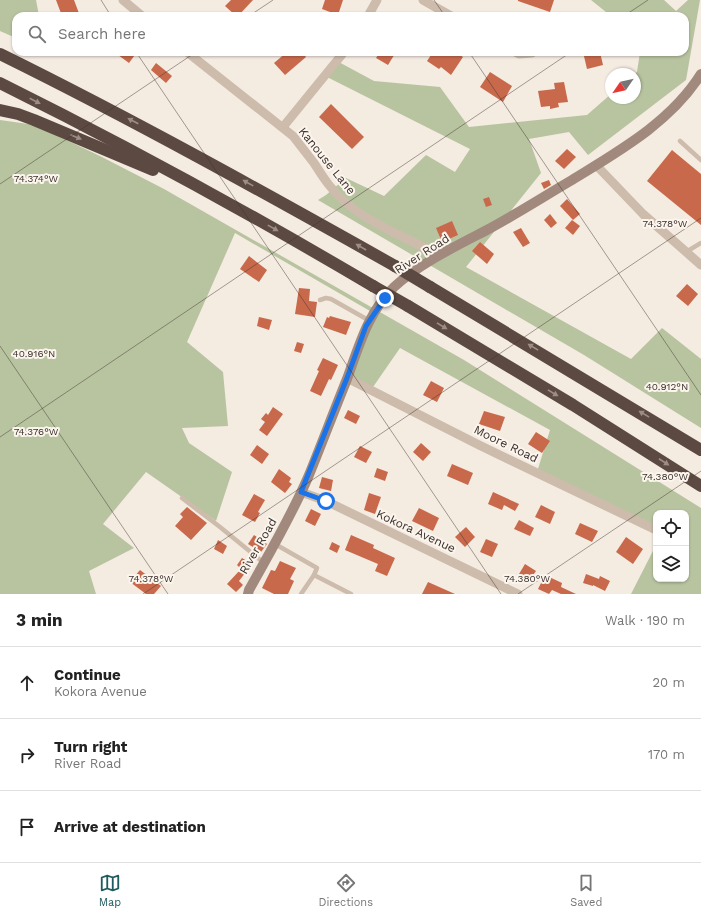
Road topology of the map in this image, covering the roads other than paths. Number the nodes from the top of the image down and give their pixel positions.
1 (123, 0) edge
2 (377, 0) edge
3 (423, 0) edge
4 (137, 12) edge
5 (370, 12) edge
6 (444, 12) edge
7 (0, 54) edge
8 (192, 56) edge
9 (341, 56) edge
10 (701, 74) edge
11 (0, 83) edge
12 (0, 110) edge
13 (283, 128) junction
14 (680, 141) dead end
15 (701, 160) edge
16 (596, 165) junction
17 (230, 204) junction
18 (701, 243) edge
19 (686, 252) junction
20 (439, 256) junction
21 (701, 265) edge
22 (320, 300) dead end
23 (370, 321) junction
24 (347, 378) junction
25 (701, 450) edge
26 (701, 486) edge
27 (301, 492) junction
28 (182, 498) dead end
29 (653, 529) edge
30 (275, 544) junction
31 (264, 563) junction
32 (314, 575) junction
33 (248, 594) edge
34 (301, 594) edge
35 (351, 594) edge
36 (518, 594) edge

1 - 4 street
2 - 5 street
3 - 6 street
25 -> 7 highway, bridge
8 - 13 street, Kanouse Lane
9 - 13 street
10 - 16 street, River Road
11 -> 17 highway
12 -> 17 highway
13 - 20 street, Kanouse Lane
14 - 15 lane
16 - 19 street
16 - 20 street, River Road
17 -> 26 highway, bridge
18 - 19 lane
19 - 21 street
20 - 23 street, River Road
22 - 23 lane
23 - 24 street, River Road
24 - 27 street, River Road
24 - 29 street, Moore Road
27 - 30 street, River Road
27 - 36 street, Kokora Avenue
28 - 31 lane
30 - 31 street, River Road
30 - 32 lane
31 - 33 street, River Road
32 - 34 lane
32 - 35 lane

